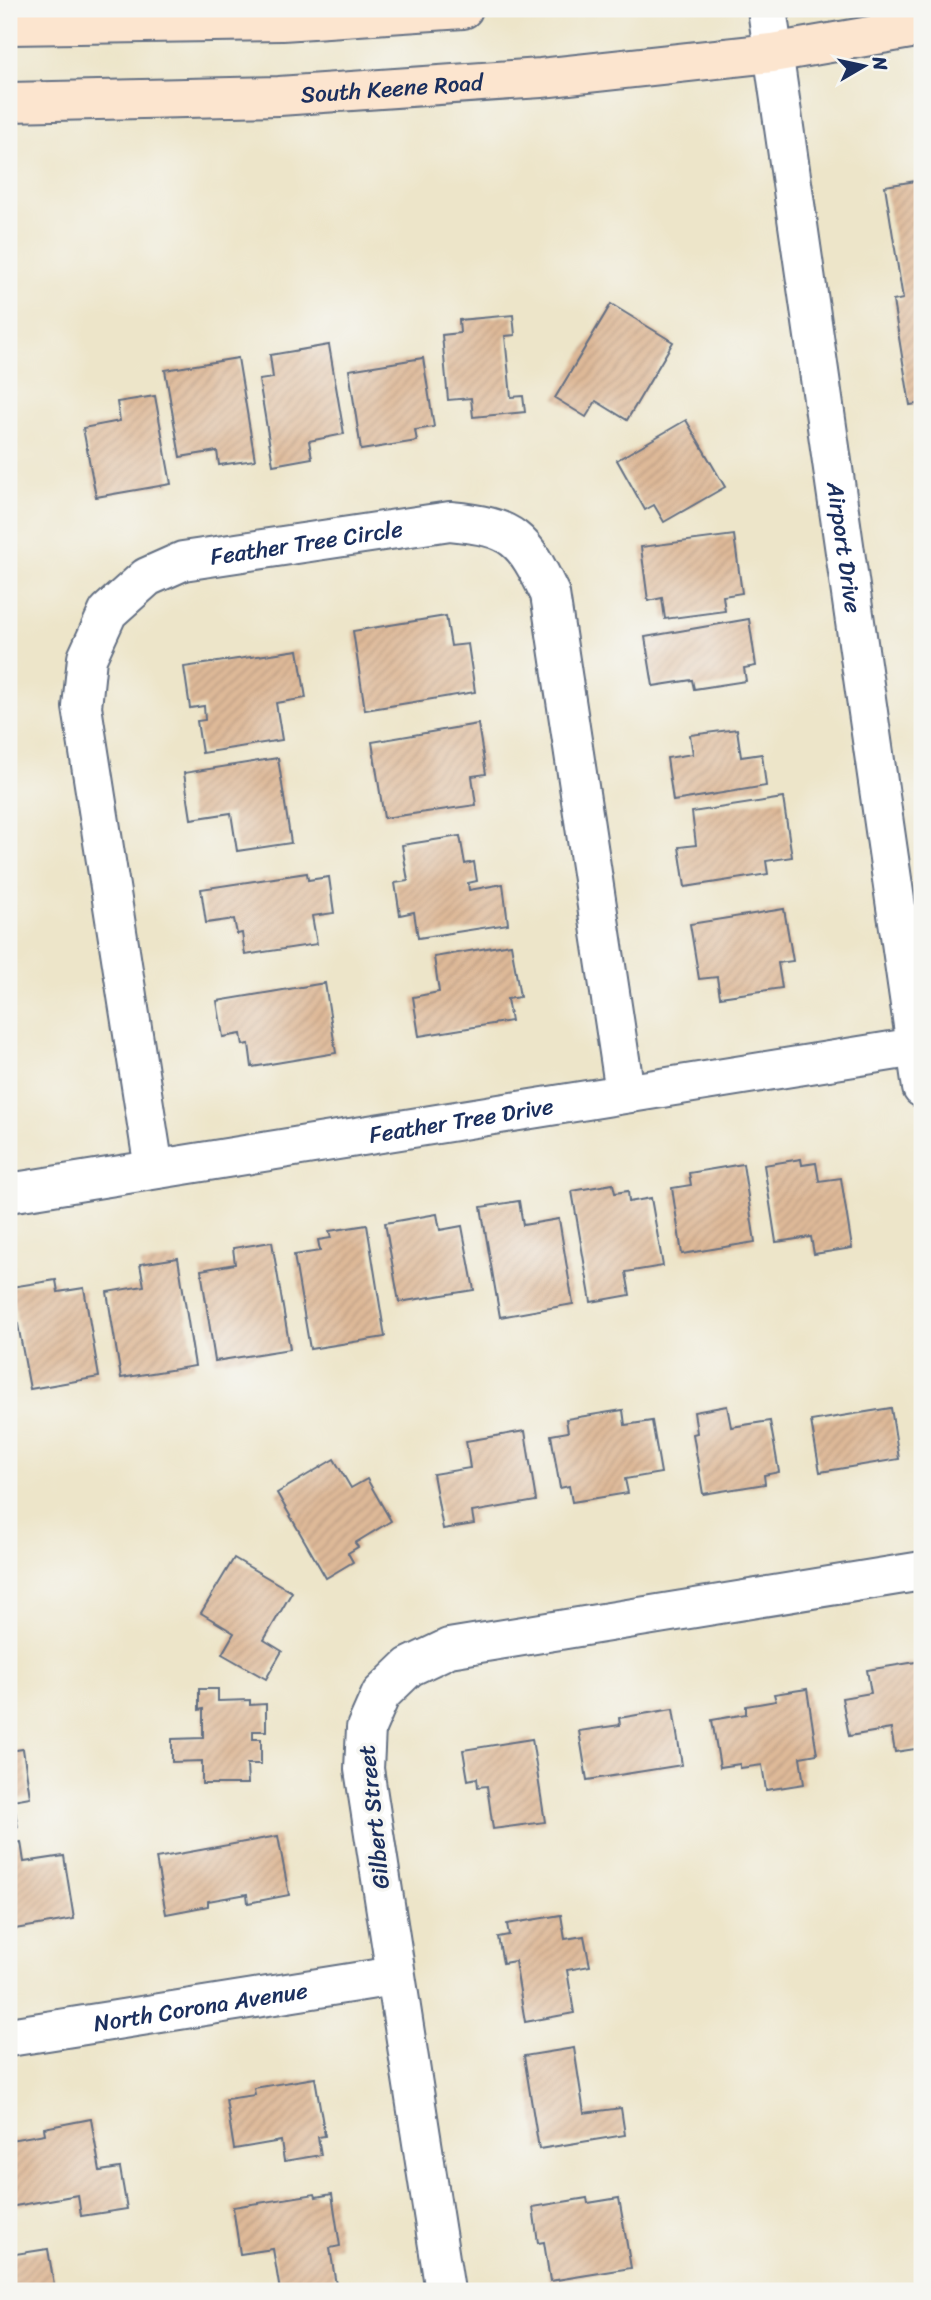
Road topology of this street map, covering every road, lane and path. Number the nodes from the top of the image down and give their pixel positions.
1 (463, 9) edge
2 (767, 9) edge
3 (9, 25) edge
4 (922, 27) edge
5 (772, 53) junction
6 (9, 102) edge
7 (916, 1047) junction
8 (922, 1088) edge
9 (625, 1092) junction
10 (153, 1169) junction
11 (9, 1193) edge
12 (922, 1571) edge
13 (394, 1976) junction
14 (9, 2037) edge
15 (445, 2291) edge

1 - 3 main road
2 - 5 street, Airport Drive
4 - 5 main road, South Keene Road
5 - 6 main road, South Keene Road
5 - 7 street, Airport Drive
7 - 8 street, Airport Drive
7 - 9 street, Feather Tree Drive
9 - 10 street, Feather Tree Drive
9 - 10 street, Feather Tree Circle
10 - 11 street, Feather Tree Drive
12 - 13 street, Gilbert Street
13 - 14 street, North Corona Avenue
13 - 15 street, Gilbert Street

